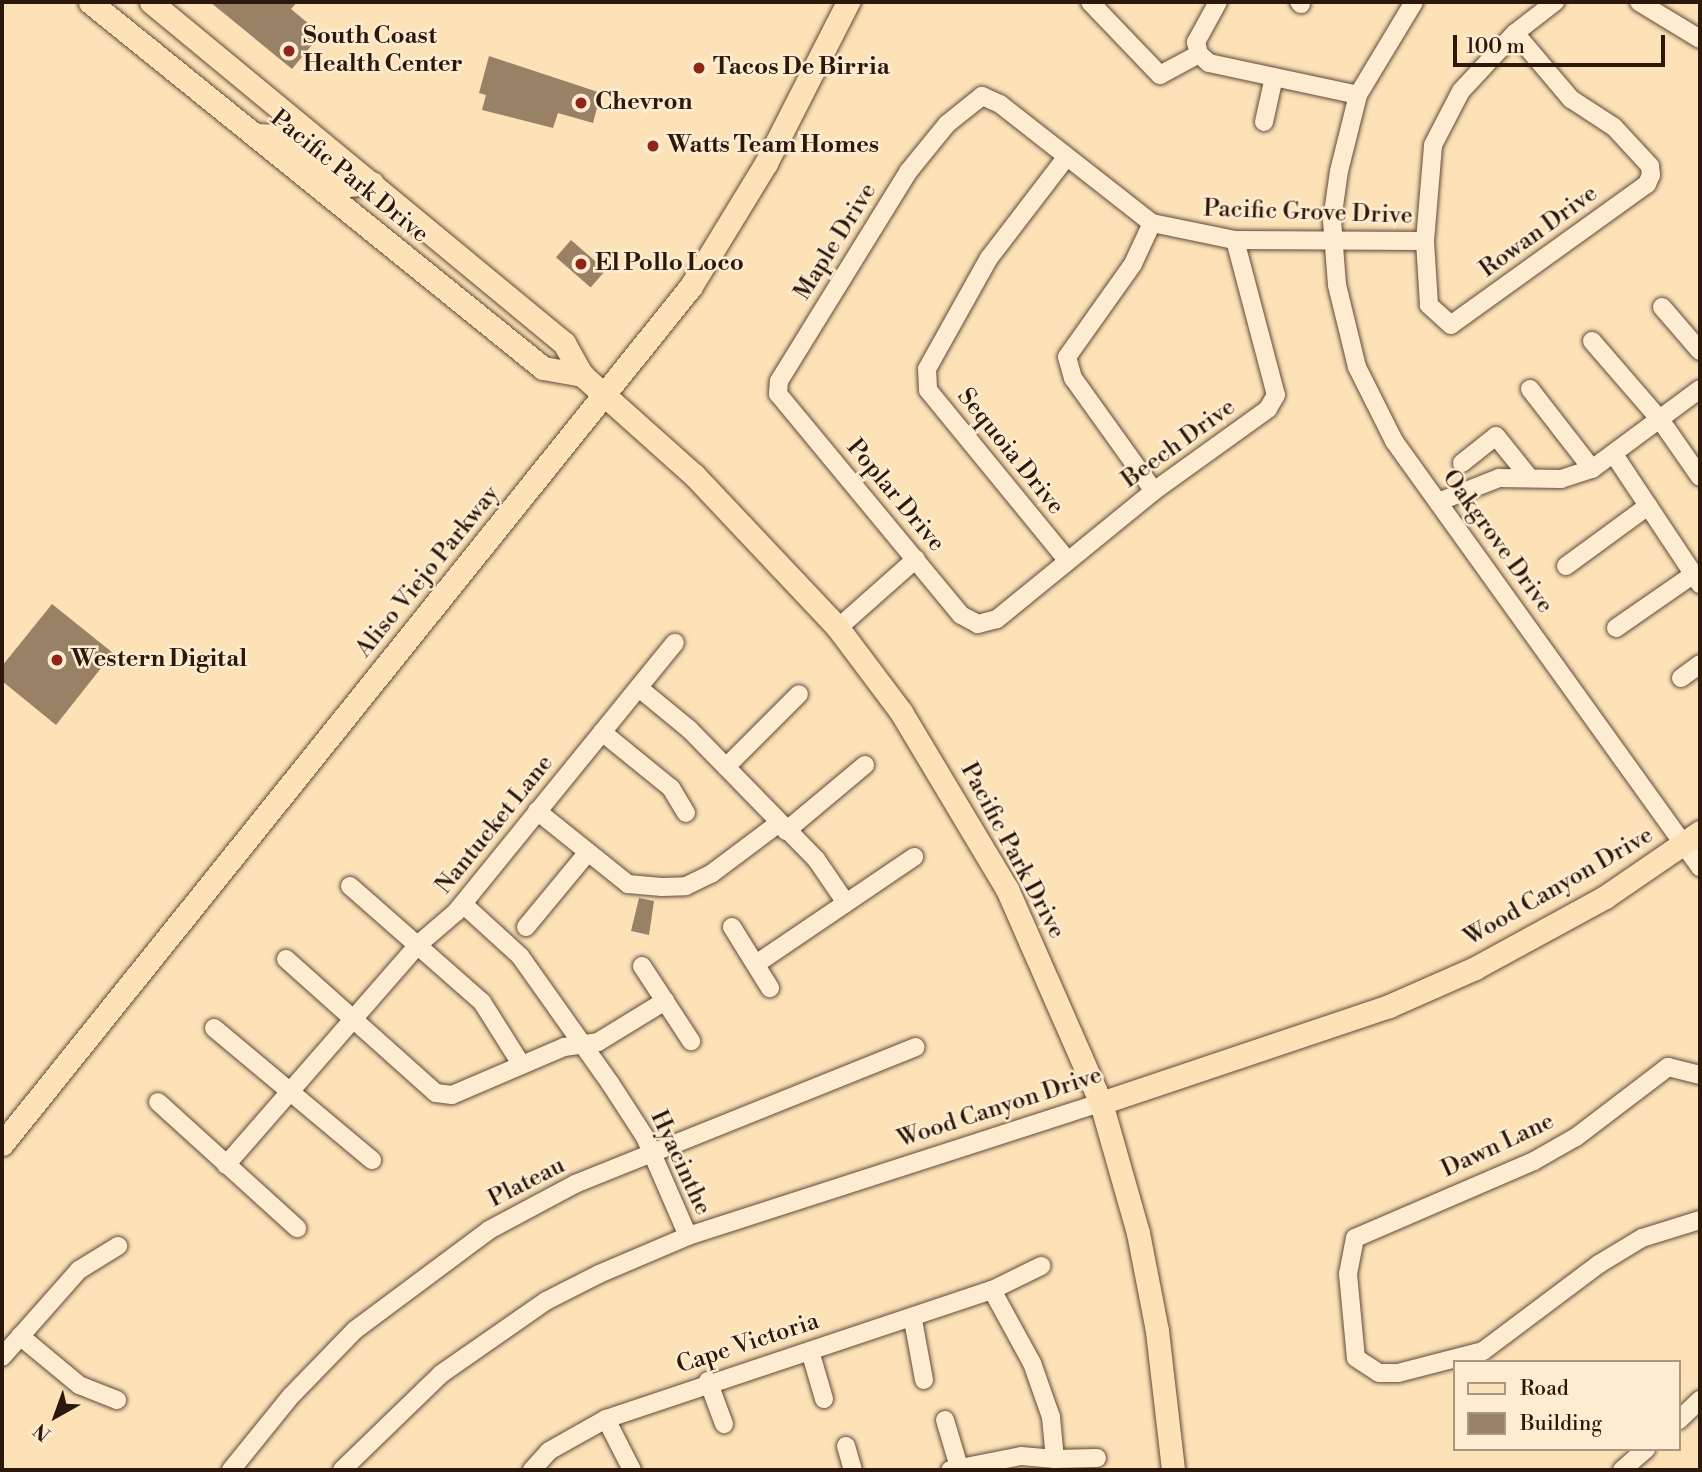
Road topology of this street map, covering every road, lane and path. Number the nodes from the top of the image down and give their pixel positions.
1 (90, 2) edge
2 (151, 2) edge
3 (848, 2) edge
4 (1090, 2) edge
5 (1217, 2) edge
6 (1414, 2) edge
7 (1555, 2) edge
8 (1639, 2) edge
9 (1515, 33) junction
10 (1700, 39) edge
11 (1199, 54) junction
12 (1273, 77) junction
13 (1358, 95) junction
14 (982, 96) joint
15 (1264, 122) dead end
16 (256, 135) junction
17 (1065, 159) junction
18 (372, 183) junction
19 (1152, 223) junction
20 (1235, 240) junction
21 (1333, 241) junction
22 (1425, 241) junction
23 (1662, 307) dead end
24 (1592, 341) dead end
25 (1700, 351) edge
26 (582, 375) junction
27 (1530, 389) dead end
28 (1700, 389) edge
29 (778, 394) joint
30 (605, 396) junction
31 (1661, 421) junction
32 (1615, 456) junction
33 (1462, 463) dead end
34 (1592, 470) junction
35 (1529, 477) junction
36 (1700, 477) edge
37 (1154, 491) junction
38 (1438, 502) junction
39 (1648, 506) junction
40 (916, 559) junction
41 (1068, 561) junction
42 (1566, 565) dead end
43 (1697, 579) edge
44 (978, 624) joint
45 (838, 628) junction
46 (1616, 628) dead end
47 (676, 643) dead end
48 (1700, 664) edge
49 (1681, 678) dead end
50 (639, 688) junction
51 (799, 694) dead end
52 (602, 733) junction
53 (865, 765) dead end
54 (726, 767) junction
55 (537, 811) junction
56 (686, 813) dead end
57 (782, 827) junction
58 (1692, 838) edge
59 (588, 852) junction
60 (914, 857) dead end
61 (1700, 867) edge
62 (350, 886) dead end
63 (846, 903) junction
64 (463, 904) junction
65 (526, 927) dead end
66 (732, 927) dead end
67 (420, 943) junction
68 (286, 958) dead end
69 (756, 964) junction
70 (642, 966) dead end
71 (770, 988) dead end
72 (665, 1002) junction
73 (356, 1016) junction
74 (214, 1028) dead end
75 (691, 1041) dead end
76 (580, 1045) junction
77 (916, 1047) dead end
78 (521, 1064) junction
79 (1700, 1075) edge
80 (291, 1093) junction
81 (158, 1102) dead end
82 (1101, 1103) junction
83 (2, 1144) edge
84 (653, 1156) junction
85 (372, 1160) dead end
86 (226, 1165) junction
87 (1700, 1220) edge
88 (297, 1228) dead end
89 (688, 1236) junction
90 (118, 1246) dead end
91 (1041, 1266) dead end
92 (992, 1290) junction
93 (913, 1320) junction
94 (20, 1336) junction
95 (810, 1351) junction
96 (2, 1357) edge
97 (924, 1380) dead end
98 (708, 1381) junction
99 (824, 1399) dead end
100 (1700, 1400) edge
101 (117, 1401) dead end
102 (1681, 1418) edge
103 (606, 1419) junction
104 (945, 1419) dead end
105 (724, 1424) dead end
106 (846, 1446) dead end
107 (1644, 1451) edge
108 (1097, 1458) dead end
109 (1055, 1460) junction
110 (955, 1469) edge
111 (231, 1470) edge
112 (342, 1470) edge
113 (532, 1470) edge
114 (632, 1470) edge
115 (853, 1470) edge
116 (1173, 1470) edge
117 (1622, 1470) edge

1 - 16 main road, Pacific Park Drive
2 - 18 main road, Pacific Park Drive
3 - 30 main road, Aliso Viejo Parkway
4 - 11 street
5 - 11 street
6 - 13 street, Oakgrove Drive
7 - 9 street
8 - 10 street
9 - 22 street
9 - 22 street, Rowan Drive
11 - 12 street
12 - 13 street
12 - 15 street
13 - 21 street, Oakgrove Drive
14 - 17 street, Pacific Grove Drive
14 - 29 street, Maple Drive
16 - 18 main road
16 - 26 main road, Pacific Park Drive
17 - 19 street, Pacific Grove Drive
17 - 41 street, Sequoia Drive
18 - 26 main road, Pacific Park Drive
19 - 20 street, Pacific Grove Drive
19 - 37 street
20 - 21 street, Pacific Grove Drive
20 - 37 street, Beech Drive
21 - 22 street, Pacific Grove Drive
21 - 38 street, Oakgrove Drive
23 - 25 street
24 - 31 street
26 - 30 main road, Pacific Park Drive
27 - 34 street
28 - 31 street
29 - 40 street, Poplar Drive
30 - 45 main road, Pacific Park Drive
30 - 83 main road, Aliso Viejo Parkway
31 - 32 street
31 - 36 street
32 - 34 street
32 - 39 street
33 - 35 street
34 - 35 street
35 - 38 street
37 - 41 street, Beech Drive
38 - 58 street, Oakgrove Drive
39 - 42 street
39 - 43 street
40 - 44 street, Poplar Drive
40 - 45 street
41 - 44 street, Beech Drive
43 - 46 street
45 - 82 main road, Pacific Park Drive
47 - 50 street, Nantucket Lane
48 - 49 street
50 - 52 street, Nantucket Lane
50 - 54 street
51 - 54 street
52 - 55 street, Nantucket Lane
52 - 56 street
53 - 57 street
54 - 57 street
55 - 59 street
55 - 64 street, Nantucket Lane
57 - 59 street
57 - 63 street
58 - 61 street, Oakgrove Drive
58 - 82 main road, Wood Canyon Drive
59 - 65 street
60 - 63 street
62 - 67 street
63 - 69 street
64 - 67 street, Nantucket Lane
64 - 76 street, Hyacinthe
66 - 69 street
67 - 73 street, Nantucket Lane
67 - 78 street
68 - 73 street
69 - 71 street
70 - 72 street
72 - 75 street
72 - 76 street
73 - 78 street
73 - 80 street, Nantucket Lane
74 - 80 street
76 - 78 street
76 - 84 street, Hyacinthe
77 - 84 street, Plateau
79 - 87 street, Dawn Lane
80 - 85 street
80 - 86 street, Nantucket Lane
81 - 86 street
82 - 89 street, Wood Canyon Drive
82 - 116 main road, Pacific Park Drive
84 - 89 street, Hyacinthe
84 - 111 street, Plateau
86 - 88 street
89 - 112 street, Wood Canyon Drive
90 - 94 street
91 - 92 street, Cape Victoria
92 - 93 street, Cape Victoria
92 - 109 street
93 - 95 street, Cape Victoria
93 - 97 street
94 - 96 street
94 - 101 street
95 - 98 street, Cape Victoria
95 - 99 street
98 - 103 street, Cape Victoria
98 - 105 street
100 - 102 street
103 - 113 street, Cape Victoria
103 - 114 street
104 - 110 street
106 - 115 street
107 - 117 street
108 - 109 street
109 - 110 street

